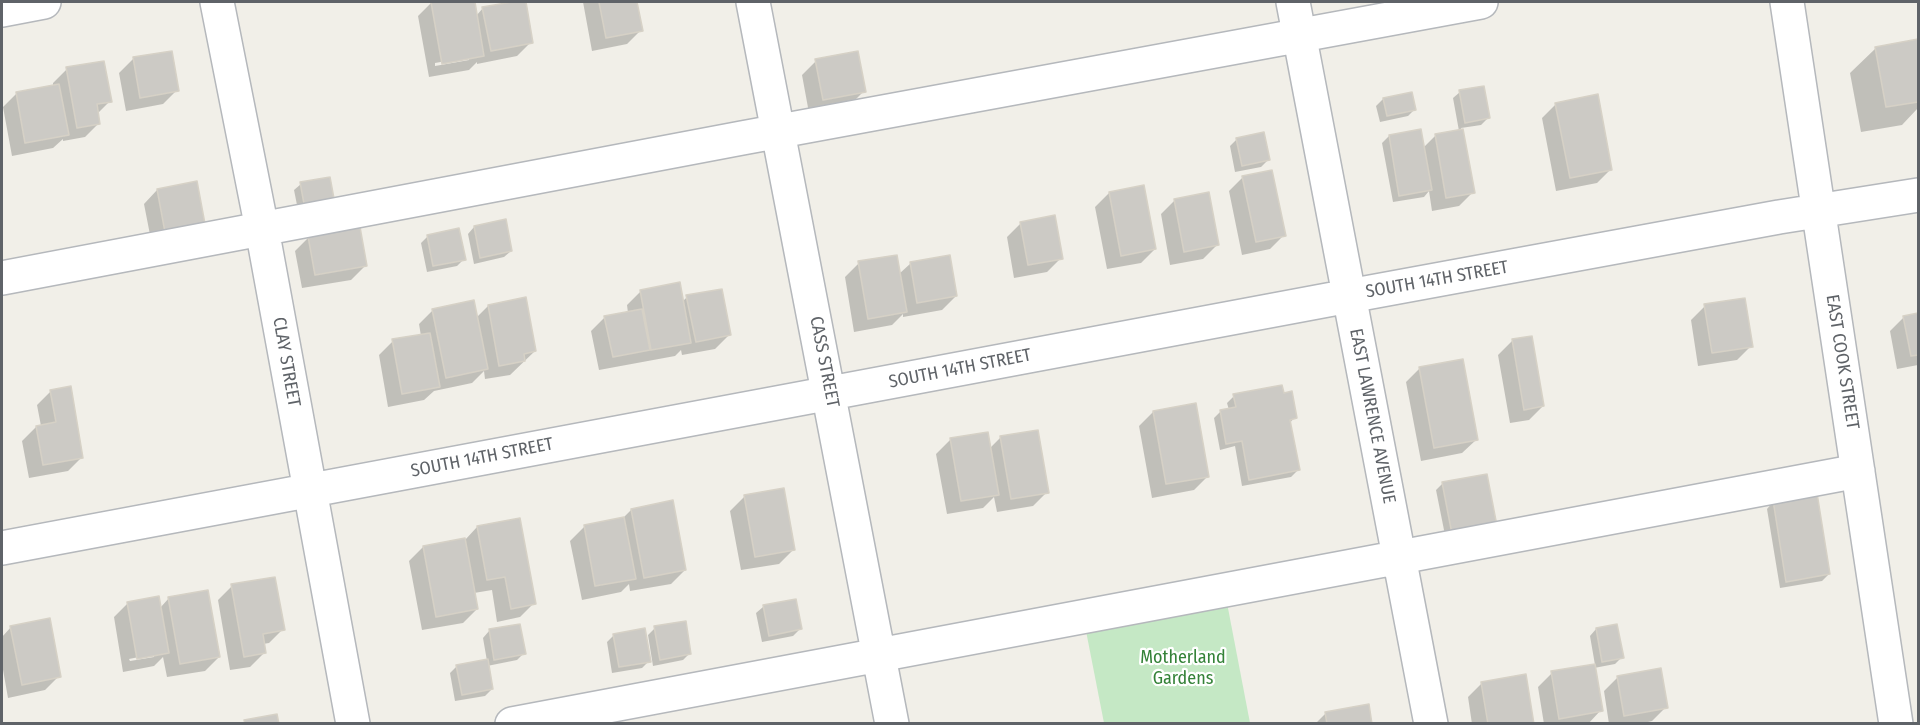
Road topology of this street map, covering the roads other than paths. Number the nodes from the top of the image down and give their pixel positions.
1 (44, 2) edge
2 (217, 2) edge
3 (753, 2) edge
4 (1293, 2) edge
5 (1481, 2) edge
6 (1786, 2) edge
7 (2, 10) edge
8 (1299, 35) junction
9 (780, 130) junction
10 (1918, 195) edge
11 (1818, 211) junction
12 (262, 229) junction
13 (2, 278) edge
14 (1349, 296) junction
15 (830, 393) junction
16 (1858, 471) junction
17 (309, 490) junction
18 (2, 548) edge
19 (1399, 557) junction
20 (879, 655) junction
21 (353, 723) edge
22 (512, 723) edge
23 (892, 723) edge
24 (1431, 723) edge
25 (1896, 723) edge

1 - 7 street
2 - 12 street, CLAY STREET
3 - 9 street, CASS STREET
4 - 8 street, EAST LAWRENCE AVENUE
5 - 8 street
6 - 11 street, EAST COOK STREET
8 - 9 street
8 - 14 street, EAST LAWRENCE AVENUE
9 - 12 street
9 - 15 street, CASS STREET
10 - 11 street, SOUTH 14TH STREET
11 - 14 street, SOUTH 14TH STREET
11 - 16 street, EAST COOK STREET
12 - 13 street
12 - 17 street, CLAY STREET
14 - 15 street, SOUTH 14TH STREET
14 - 19 street, EAST LAWRENCE AVENUE
15 - 17 street, SOUTH 14TH STREET
15 - 20 street, CASS STREET
16 - 19 street
16 - 25 street, EAST COOK STREET
17 - 18 street, SOUTH 14TH STREET
17 - 21 street, CLAY STREET
19 - 20 street
19 - 24 street, EAST LAWRENCE AVENUE
20 - 22 street
20 - 23 street, CASS STREET

